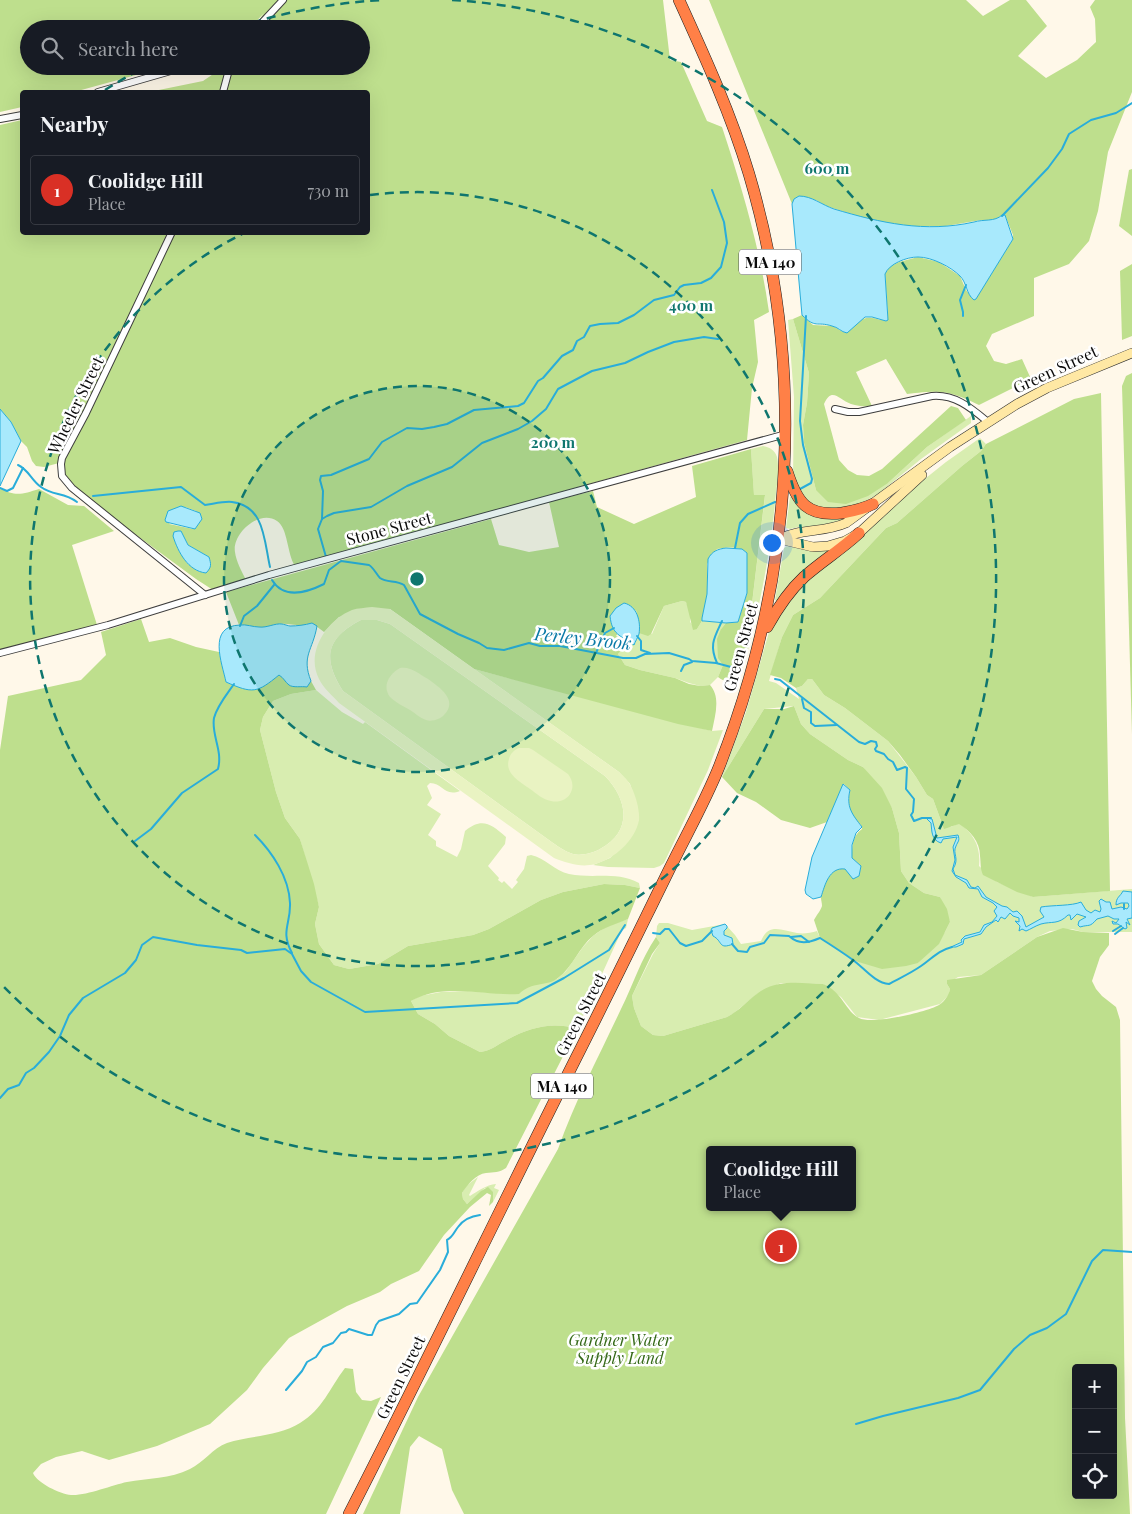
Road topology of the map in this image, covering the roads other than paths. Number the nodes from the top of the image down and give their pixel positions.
1 (283, 0) edge
2 (679, 0) edge
3 (264, 20) edge
4 (157, 75) edge
5 (228, 75) edge
6 (105, 90) edge
7 (224, 90) edge
8 (20, 115) edge
9 (0, 119) edge
10 (171, 235) edge
11 (1132, 353) edge
12 (835, 409) dead end
13 (988, 422) junction
14 (786, 434) junction
15 (968, 436) junction
16 (785, 464) junction
17 (873, 504) junction
18 (859, 533) junction
19 (779, 538) junction
20 (205, 595) junction
21 (761, 637) junction
22 (0, 654) edge
23 (350, 1514) edge

1 - 3 street
2 - 14 highway, MA 140
4 - 6 street
5 - 7 street
8 - 9 street
10 - 20 street, Wheeler Street
11 - 13 street, Green Street
12 - 13 street
13 - 15 street, Green Street
14 - 16 highway, MA 140
14 - 20 street, Stone Street
15 - 17 street, Green Street
15 - 18 street, Green Street
16 - 17 highway
16 - 19 highway, MA 140
17 - 19 street, Green Street
18 - 19 street, Green Street
18 - 21 highway
19 - 21 highway, Green Street / MA 140
20 - 22 street, Stone Street
21 - 23 highway, Green Street / MA 140

